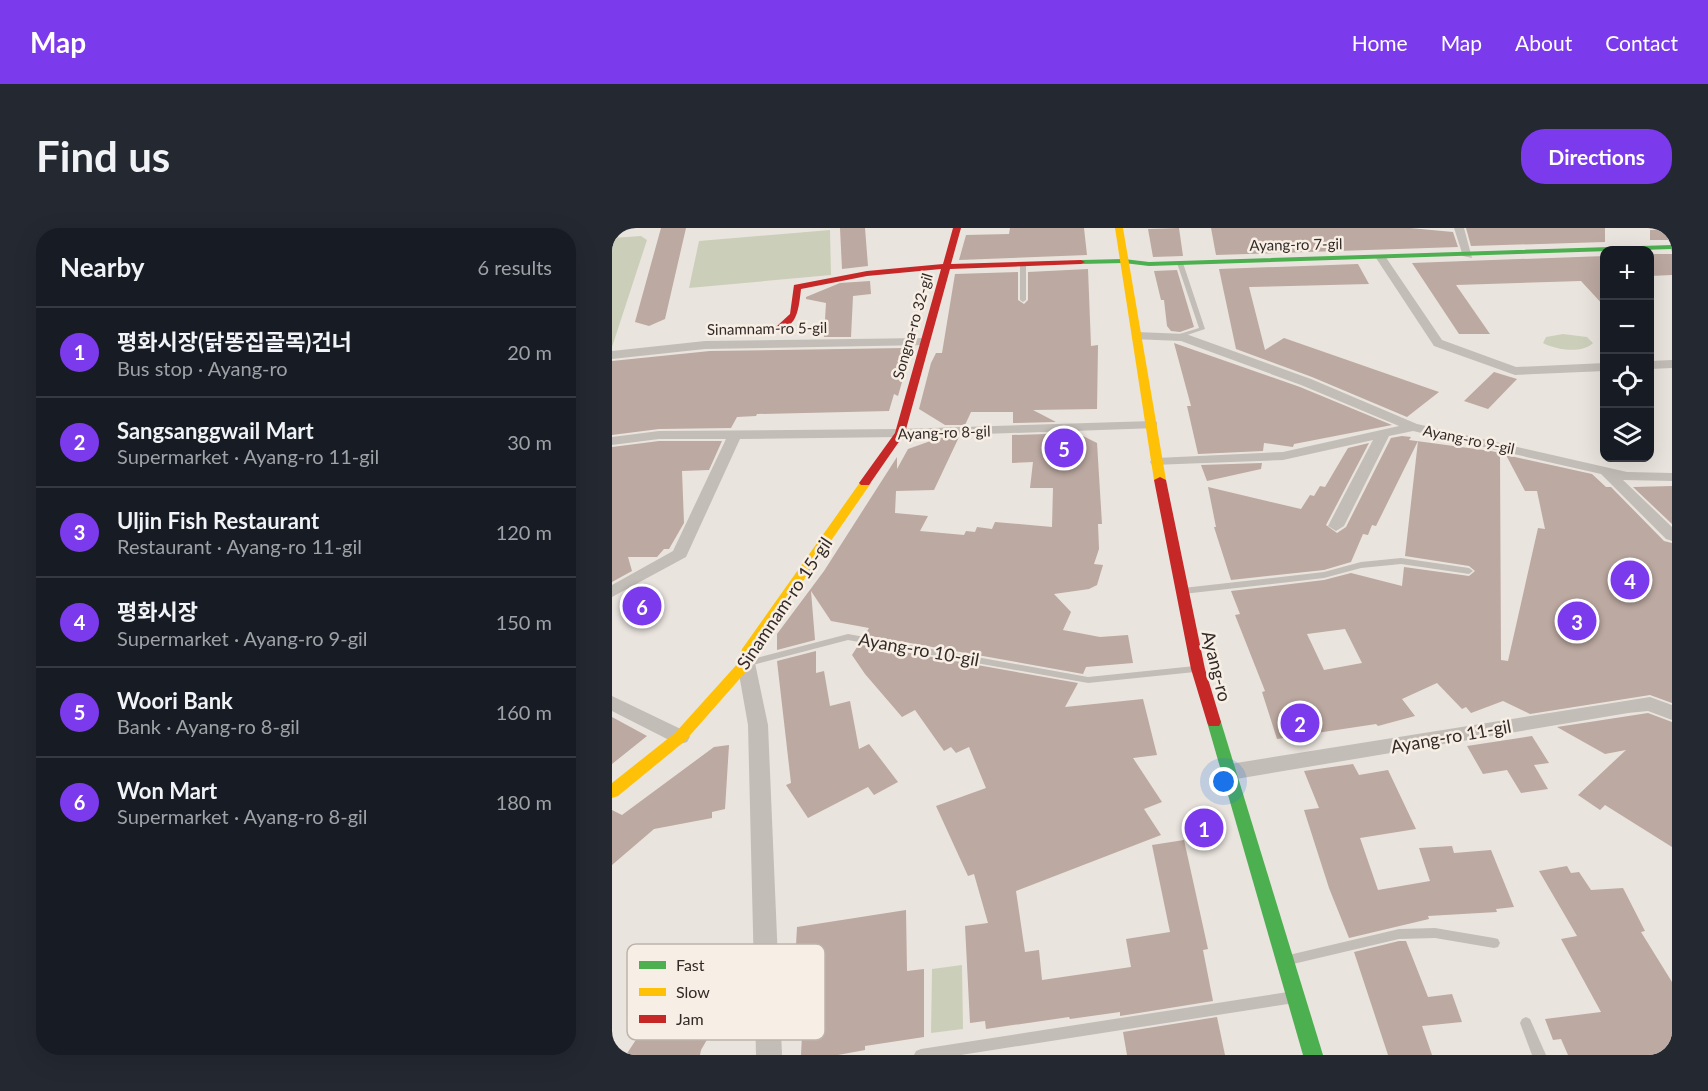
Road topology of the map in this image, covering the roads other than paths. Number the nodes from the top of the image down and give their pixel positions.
1 (957, 228) edge
2 (1119, 228) edge
3 (1459, 228) edge
4 (1672, 247) edge
5 (1468, 256) junction
6 (1381, 258) junction
7 (1124, 261) junction
8 (1180, 263) junction
9 (1023, 265) junction
10 (946, 267) junction
11 (1023, 300) dead end
12 (756, 332) dead end
13 (1137, 336) junction
14 (1175, 337) junction
15 (923, 342) junction
16 (612, 355) edge
17 (1672, 364) edge
18 (1654, 365) edge
19 (1600, 367) edge
20 (1152, 424) junction
21 (1413, 427) junction
22 (900, 433) junction
23 (735, 434) junction
24 (1383, 435) junction
25 (612, 441) edge
26 (1157, 462) junction
27 (1602, 468) junction
28 (1672, 477) edge
29 (1336, 526) dead end
30 (1672, 536) edge
31 (1469, 571) dead end
32 (1181, 591) junction
33 (612, 592) edge
34 (746, 663) junction
35 (1198, 669) junction
36 (612, 703) edge
37 (1672, 713) edge
38 (680, 737) junction
39 (1230, 772) junction
40 (612, 792) edge
41 (1494, 943) dead end
42 (765, 944) edge
43 (1285, 961) junction
44 (1296, 997) junction
45 (1526, 1023) dead end
46 (768, 1040) edge
47 (769, 1055) edge
48 (921, 1055) edge
49 (1313, 1055) edge
50 (1539, 1055) edge

1 - 10 street, Songna-ro 32-gil
2 - 7 street, Ayang-ro
3 - 5 street
4 - 5 street, Ayang-ro 7-gil
5 - 6 street, Ayang-ro 7-gil
6 - 8 street, Ayang-ro 7-gil
6 - 19 street
7 - 8 street, Ayang-ro 7-gil
7 - 9 street
7 - 13 street, Ayang-ro
8 - 14 lane
9 - 10 street
9 - 11 lane
10 - 12 street
10 - 15 street, Songna-ro 32-gil
13 - 14 street
13 - 20 street, Ayang-ro
14 - 21 street
15 - 16 street, Sinamnam-ro 5-gil
15 - 22 street, Songna-ro 32-gil
17 - 18 street
20 - 22 street, Ayang-ro 8-gil
20 - 26 street, Ayang-ro
21 - 24 street, Ayang-ro 9-gil
21 - 27 street, Ayang-ro 9-gil
22 - 23 street, Ayang-ro 8-gil
22 - 34 street, Sinamnam-ro 15-gil
23 - 25 street, Ayang-ro 8-gil
23 - 33 street
24 - 26 street, Ayang-ro 9-gil
24 - 29 street
26 - 32 street, Ayang-ro
27 - 28 street, Ayang-ro 9-gil
27 - 30 street
31 - 32 lane
32 - 35 street, Ayang-ro
34 - 35 lane, Ayang-ro 10-gil
34 - 38 street, Sinamnam-ro 15-gil
34 - 42 street
35 - 39 street, Ayang-ro
36 - 38 street
37 - 39 street, Ayang-ro 11-gil
38 - 40 street, Sinamnam-ro 15-gil
39 - 43 street, Ayang-ro
41 - 43 lane
43 - 44 street, Ayang-ro
44 - 48 lane
44 - 49 street, Ayang-ro
45 - 50 lane
46 - 47 street

